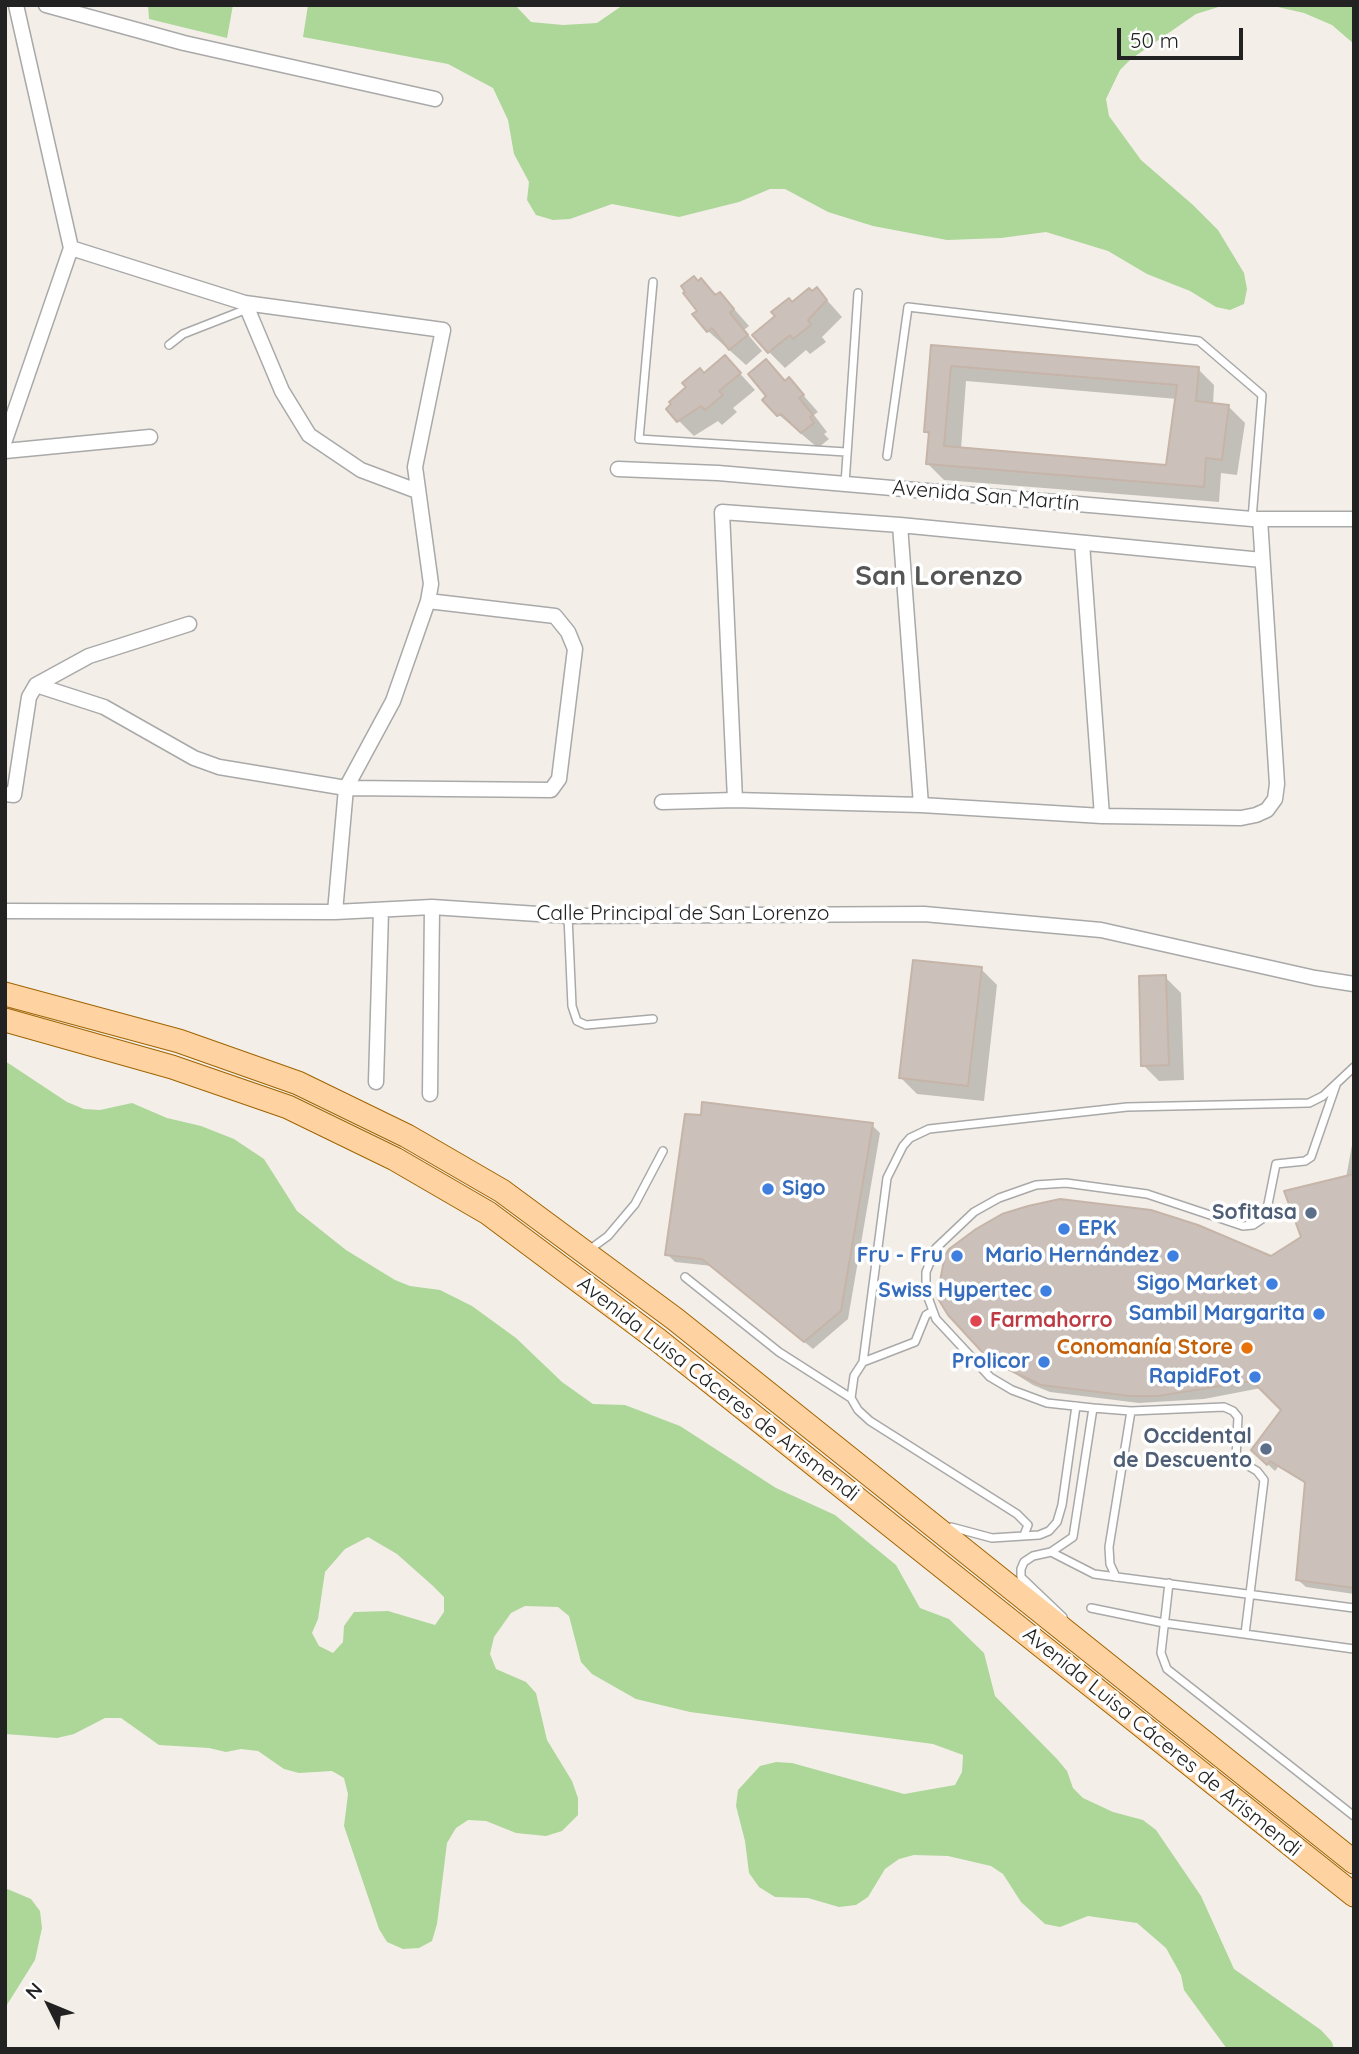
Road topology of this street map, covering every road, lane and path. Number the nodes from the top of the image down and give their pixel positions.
1 (16, 5) edge
2 (46, 5) edge
3 (435, 99) dead end
4 (71, 248) junction
5 (653, 282) dead end
6 (858, 293) dead end
7 (246, 306) junction
8 (169, 345) dead end
9 (150, 437) dead end
10 (5, 440) edge
11 (5, 451) edge
12 (846, 452) junction
13 (887, 456) dead end
14 (618, 468) dead end
15 (845, 484) junction
16 (417, 491) junction
17 (1256, 519) junction
18 (1354, 519) edge
19 (900, 525) junction
20 (1082, 543) junction
21 (1262, 560) junction
22 (428, 601) junction
23 (189, 624) dead end
24 (36, 685) junction
25 (346, 788) junction
26 (5, 794) edge
27 (735, 800) junction
28 (662, 802) dead end
29 (920, 805) junction
30 (1102, 816) junction
31 (432, 907) junction
32 (5, 911) edge
33 (381, 911) junction
34 (335, 912) junction
35 (568, 916) junction
36 (1354, 984) edge
37 (5, 993) edge
38 (653, 1019) dead end
39 (5, 1020) edge
40 (1354, 1067) edge
41 (376, 1082) dead end
42 (1336, 1085) junction
43 (430, 1094) dead end
44 (663, 1151) dead end
45 (586, 1252) junction
46 (685, 1277) dead end
47 (931, 1312) junction
48 (863, 1362) junction
49 (851, 1398) junction
50 (1076, 1406) junction
51 (1093, 1408) junction
52 (1131, 1411) junction
53 (826, 1441) junction
54 (1024, 1535) junction
55 (1051, 1552) junction
56 (1116, 1577) junction
57 (1169, 1583) junction
58 (1250, 1594) junction
59 (1091, 1608) dead end
60 (1354, 1608) edge
61 (1164, 1623) junction
62 (1245, 1634) junction
63 (1354, 1649) edge
64 (1089, 1650) junction
65 (1354, 1816) edge
66 (1354, 1862) edge
67 (1354, 1895) edge

1 - 4 street
2 - 3 street
4 - 7 street
4 - 10 street
5 - 12 lane
6 - 12 lane
7 - 8 lane
7 - 16 street
7 - 16 street
9 - 11 street
12 - 15 lane
13 - 17 lane
14 - 15 street, Avenida San Martín
15 - 17 street, Avenida San Martín
16 - 22 street
17 - 18 street, Avenida San Martín
17 - 21 street
19 - 20 street
19 - 27 street
19 - 29 street
20 - 21 street
20 - 30 street
21 - 30 street
22 - 25 street
22 - 25 street
23 - 24 street
24 - 25 street
24 - 26 street
25 - 34 street
27 - 28 street
27 - 29 street
29 - 30 street
31 - 33 street, Calle Principal de San Lorenzo
31 - 35 street, Calle Principal de San Lorenzo
31 - 43 street
32 - 34 street, Calle Principal de San Lorenzo
33 - 34 street, Calle Principal de San Lorenzo
33 - 41 street
35 - 36 street, Calle Principal de San Lorenzo
35 - 38 lane
37 - 45 main road, Avenida Luisa Cáceres de Arismendi
39 - 67 main road, Avenida Luisa Cáceres de Arismendi
40 - 42 lane
42 - 47 lane
42 - 48 lane
44 - 45 lane
45 - 53 main road, Avenida Luisa Cáceres de Arismendi
46 - 49 lane
47 - 48 lane
47 - 50 lane
48 - 49 lane
49 - 54 lane
50 - 51 lane
50 - 54 lane
51 - 52 lane
51 - 55 lane
52 - 56 lane
52 - 58 lane
53 - 54 lane
53 - 64 main road, Avenida Luisa Cáceres de Arismendi
55 - 56 lane
55 - 64 lane
56 - 57 lane
57 - 58 lane
57 - 61 lane
58 - 60 lane
58 - 62 lane
59 - 61 lane
61 - 62 lane
61 - 65 lane
62 - 63 lane
64 - 66 main road, Avenida Luisa Cáceres de Arismendi

